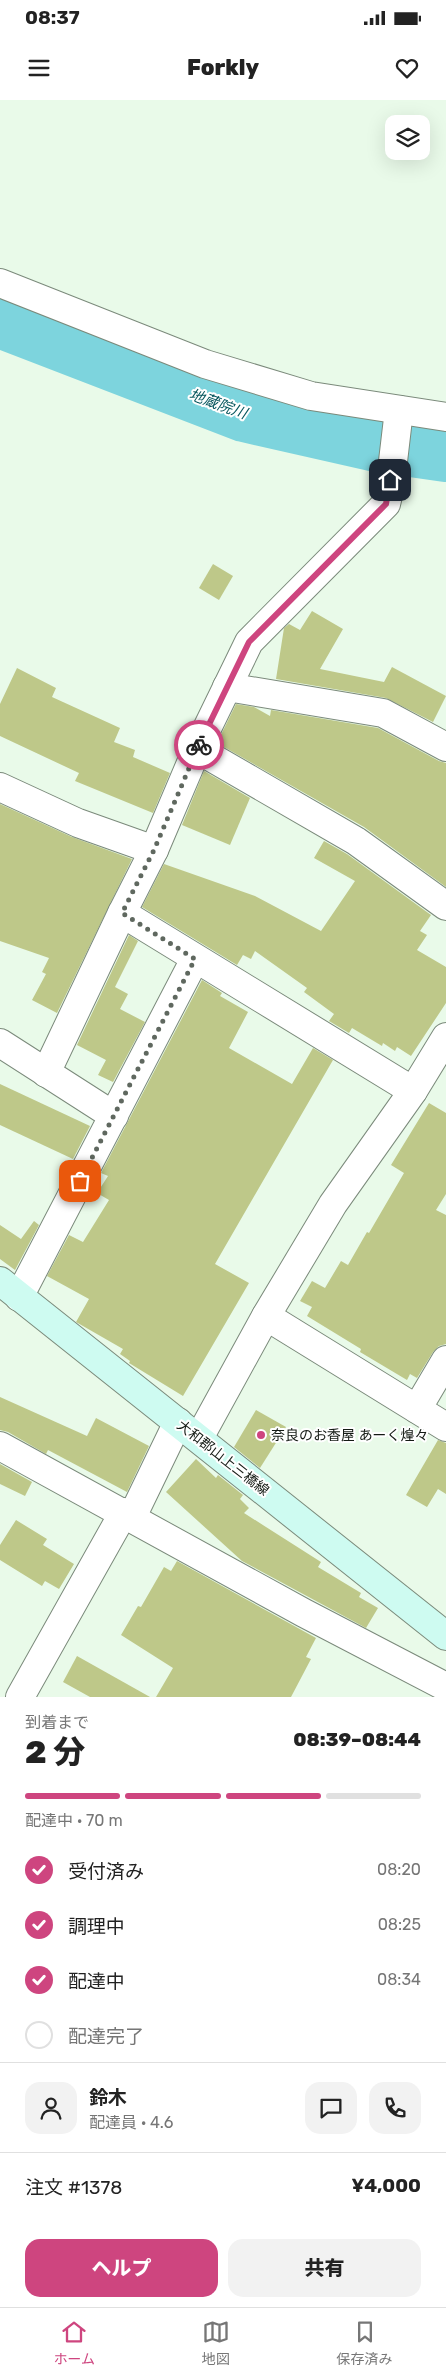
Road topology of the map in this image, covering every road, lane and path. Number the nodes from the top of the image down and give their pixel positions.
1 (0, 283) edge
2 (398, 415) junction
3 (446, 417) edge
4 (227, 687) junction
5 (446, 747) edge
6 (197, 749) junction
7 (0, 787) edge
8 (154, 850) junction
9 (446, 906) edge
10 (122, 913) junction
11 (195, 959) junction
12 (446, 1037) edge
13 (0, 1043) edge
14 (437, 1070) edge
15 (46, 1073) junction
16 (413, 1091) junction
17 (114, 1116) junction
18 (10, 1289) edge
19 (266, 1316) junction
20 (446, 1360) edge
21 (417, 1409) junction
22 (446, 1427) edge
23 (188, 1430) junction
24 (0, 1446) edge
25 (128, 1515) junction
26 (446, 1636) edge
27 (446, 1687) edge
28 (20, 1697) edge

1 - 2 street
2 - 3 street
2 - 4 street
4 - 5 street
4 - 6 street
6 - 8 street
6 - 9 street
7 - 8 street
8 - 10 street
10 - 11 street
10 - 15 street
11 - 16 street
11 - 17 street
12 - 14 street
13 - 15 street
14 - 16 street
15 - 17 street
16 - 19 street
17 - 18 street
18 - 23 main road, 大和郡山上三橋線
19 - 21 street
19 - 23 street
20 - 21 street
21 - 22 street
23 - 25 street
23 - 26 main road, 大和郡山上三橋線
24 - 25 street
25 - 27 street
25 - 28 street

